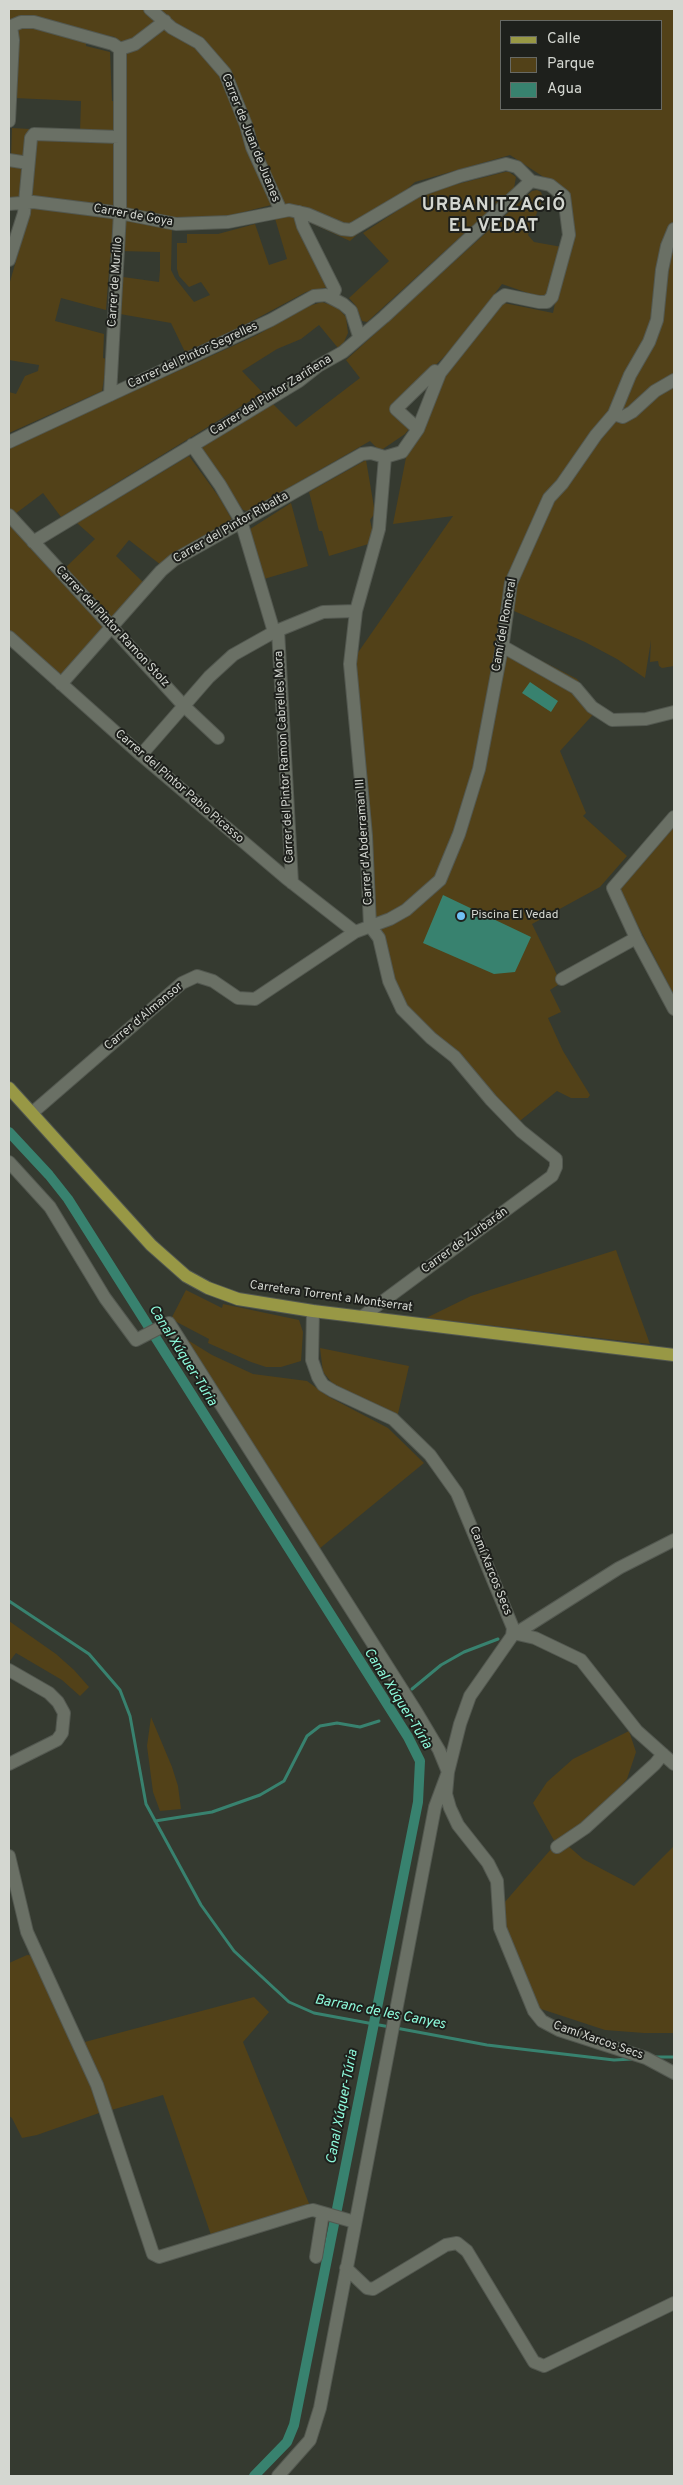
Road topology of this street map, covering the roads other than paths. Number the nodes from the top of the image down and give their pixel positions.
1 (150, 9) edge
2 (165, 21) junction
3 (10, 27) edge
4 (120, 49) junction
5 (9, 121) edge
6 (120, 137) junction
7 (9, 160) edge
8 (28, 163) junction
9 (531, 181) junction
10 (25, 203) junction
11 (9, 204) edge
12 (281, 211) junction
13 (299, 212) junction
14 (120, 213) junction
15 (674, 229) edge
16 (9, 260) edge
17 (332, 297) junction
18 (359, 336) junction
19 (440, 373) junction
20 (674, 380) edge
21 (110, 395) junction
22 (614, 414) junction
23 (418, 429) junction
24 (9, 442) edge
25 (192, 445) junction
26 (384, 457) junction
27 (9, 515) edge
28 (241, 521) junction
29 (33, 542) junction
30 (356, 611) junction
31 (113, 626) junction
32 (276, 631) junction
33 (9, 637) edge
34 (502, 646) junction
35 (61, 684) junction
36 (184, 706) junction
37 (674, 712) edge
38 (218, 738) dead end
39 (141, 755) junction
40 (674, 816) edge
41 (292, 883) junction
42 (370, 926) junction
43 (355, 932) junction
44 (636, 938) junction
45 (562, 979) dead end
46 (674, 1009) edge
47 (9, 1088) edge
48 (32, 1113) junction
49 (556, 1159) joint
50 (9, 1162) edge
51 (313, 1311) junction
52 (363, 1316) junction
53 (674, 1355) edge
54 (674, 1540) edge
55 (516, 1632) junction
56 (9, 1670) edge
57 (663, 1754) junction
58 (9, 1764) edge
59 (674, 1764) edge
60 (448, 1772) junction
61 (557, 1847) dead end
62 (9, 1856) edge
63 (674, 2073) edge
64 (325, 2213) junction
65 (355, 2222) junction
66 (316, 2257) dead end
67 (346, 2268) junction
68 (674, 2303) edge
69 (278, 2476) edge

1 - 2 street, Carrer de Juan de Juanes
2 - 4 street
2 - 12 street, Carrer de Juan de Juanes
3 - 4 street
3 - 5 street
4 - 6 street, Carrer de Murillo
6 - 8 street
6 - 14 street, Carrer de Murillo
7 - 8 street
8 - 10 street
9 - 13 street, Carrer de Goya
9 - 18 street, Carrer del Pintor Zariñena
9 - 19 street
10 - 11 street, Carrer de Goya
10 - 14 street, Carrer de Goya
10 - 16 street
12 - 13 street, Carrer de Goya
12 - 14 street, Carrer de Goya
13 - 17 street
14 - 21 street, Carrer de Murillo
15 - 22 street, Camí del Romeral
17 - 18 street
17 - 21 street, Carrer del Pintor Segrelles
18 - 25 street, Carrer del Pintor Zariñena
19 - 23 street
19 - 23 street
20 - 22 street
21 - 24 street, Carrer del Pintor Segrelles
22 - 34 street, Camí del Romeral
23 - 26 street
25 - 28 street, Carrer del Pintor Ramon Cabrelles Mora
25 - 29 street, Carrer del Pintor Zariñena
26 - 28 street, Carrer del Pintor Ribalta
26 - 30 street, Carrer d'Abderraman III
27 - 29 street, Carrer del Pintor Ramon Stolz
28 - 31 street, Carrer del Pintor Ribalta
28 - 32 street, Carrer del Pintor Ramon Cabrelles Mora
29 - 31 street, Carrer del Pintor Ramon Stolz
30 - 32 street
30 - 42 street, Carrer d'Abderraman III
31 - 35 street, Carrer del Pintor Ribalta
31 - 36 street, Carrer del Pintor Ramon Stolz
32 - 36 street
32 - 41 street, Carrer del Pintor Ramon Cabrelles Mora
33 - 35 street, Carrer del Pintor Pablo Picasso
34 - 37 street
34 - 42 street, Camí del Romeral
35 - 39 street, Carrer del Pintor Pablo Picasso
36 - 38 street, Carrer del Pintor Ramon Stolz
36 - 39 street
39 - 41 street, Carrer del Pintor Pablo Picasso
40 - 44 street
41 - 43 street, Carrer del Pintor Pablo Picasso
42 - 43 street, Carrer d'Almansor
42 - 49 street, Carrer d'Abderraman III
43 - 48 street, Carrer d'Almansor
44 - 45 street
44 - 46 street
47 - 48 main road, Carretera Torrent a Montserrat
48 - 51 main road, Carretera Torrent a Montserrat
49 - 52 street, Carrer de Zurbarán
50 - 60 street
51 - 52 main road, Carretera Torrent a Montserrat
51 - 55 street, Camí Xarcos Secs
52 - 53 main road, Carretera Torrent a Montserrat
54 - 55 street
55 - 57 street
55 - 60 street, Camí Xarcos Secs
56 - 58 street
57 - 59 street
57 - 61 street
60 - 63 street, Camí Xarcos Secs
60 - 65 street
62 - 64 street
64 - 65 street
64 - 66 street
65 - 67 street
67 - 68 street
67 - 69 street

